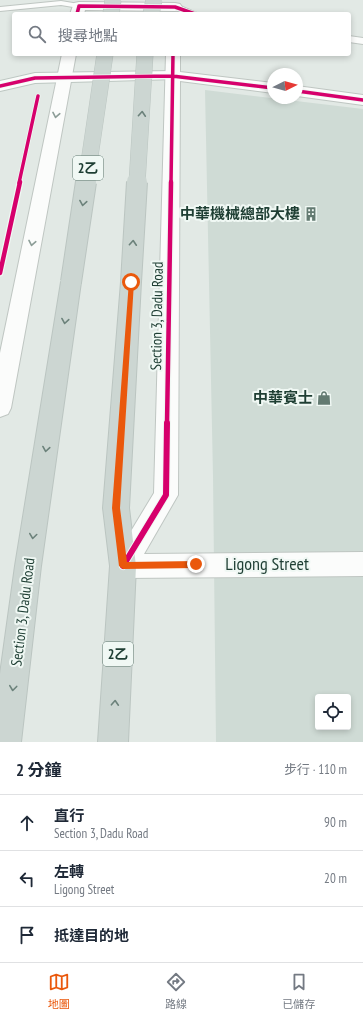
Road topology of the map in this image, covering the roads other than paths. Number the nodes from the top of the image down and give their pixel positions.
1 (113, 0) edge
2 (154, 0) edge
3 (174, 7) edge
4 (0, 9) edge
5 (78, 10) edge
6 (111, 12) edge
7 (151, 12) edge
8 (190, 12) edge
9 (351, 39) edge
10 (363, 41) edge
11 (69, 56) edge
12 (105, 56) edge
13 (146, 56) edge
14 (173, 56) edge
15 (172, 76) junction
16 (64, 77) junction
17 (0, 86) edge
18 (267, 87) edge
19 (303, 92) edge
20 (363, 100) edge
21 (0, 408) edge
22 (363, 564) edge
23 (123, 566) junction
24 (6, 742) edge
25 (113, 742) edge

1 - 6 main road, bridge
2 - 7 main road, bridge
3 - 5 street
3 - 8 lane
4 - 5 lane
9 - 10 lane
11 - 16 street
12 -> 24 main road, Section 3, Dadu Road / 2乙, bridge
23 -> 13 main road, Section 3, Dadu Road / 2乙, bridge
14 - 15 street, Section 3, Dadu Road
15 - 16 street
15 - 18 street
15 - 23 street, Section 3, Dadu Road
16 - 17 street
16 -> 21 street
19 - 20 street
22 - 23 street, Ligong Street
25 -> 23 main road, Section 3, Dadu Road / 2乙

